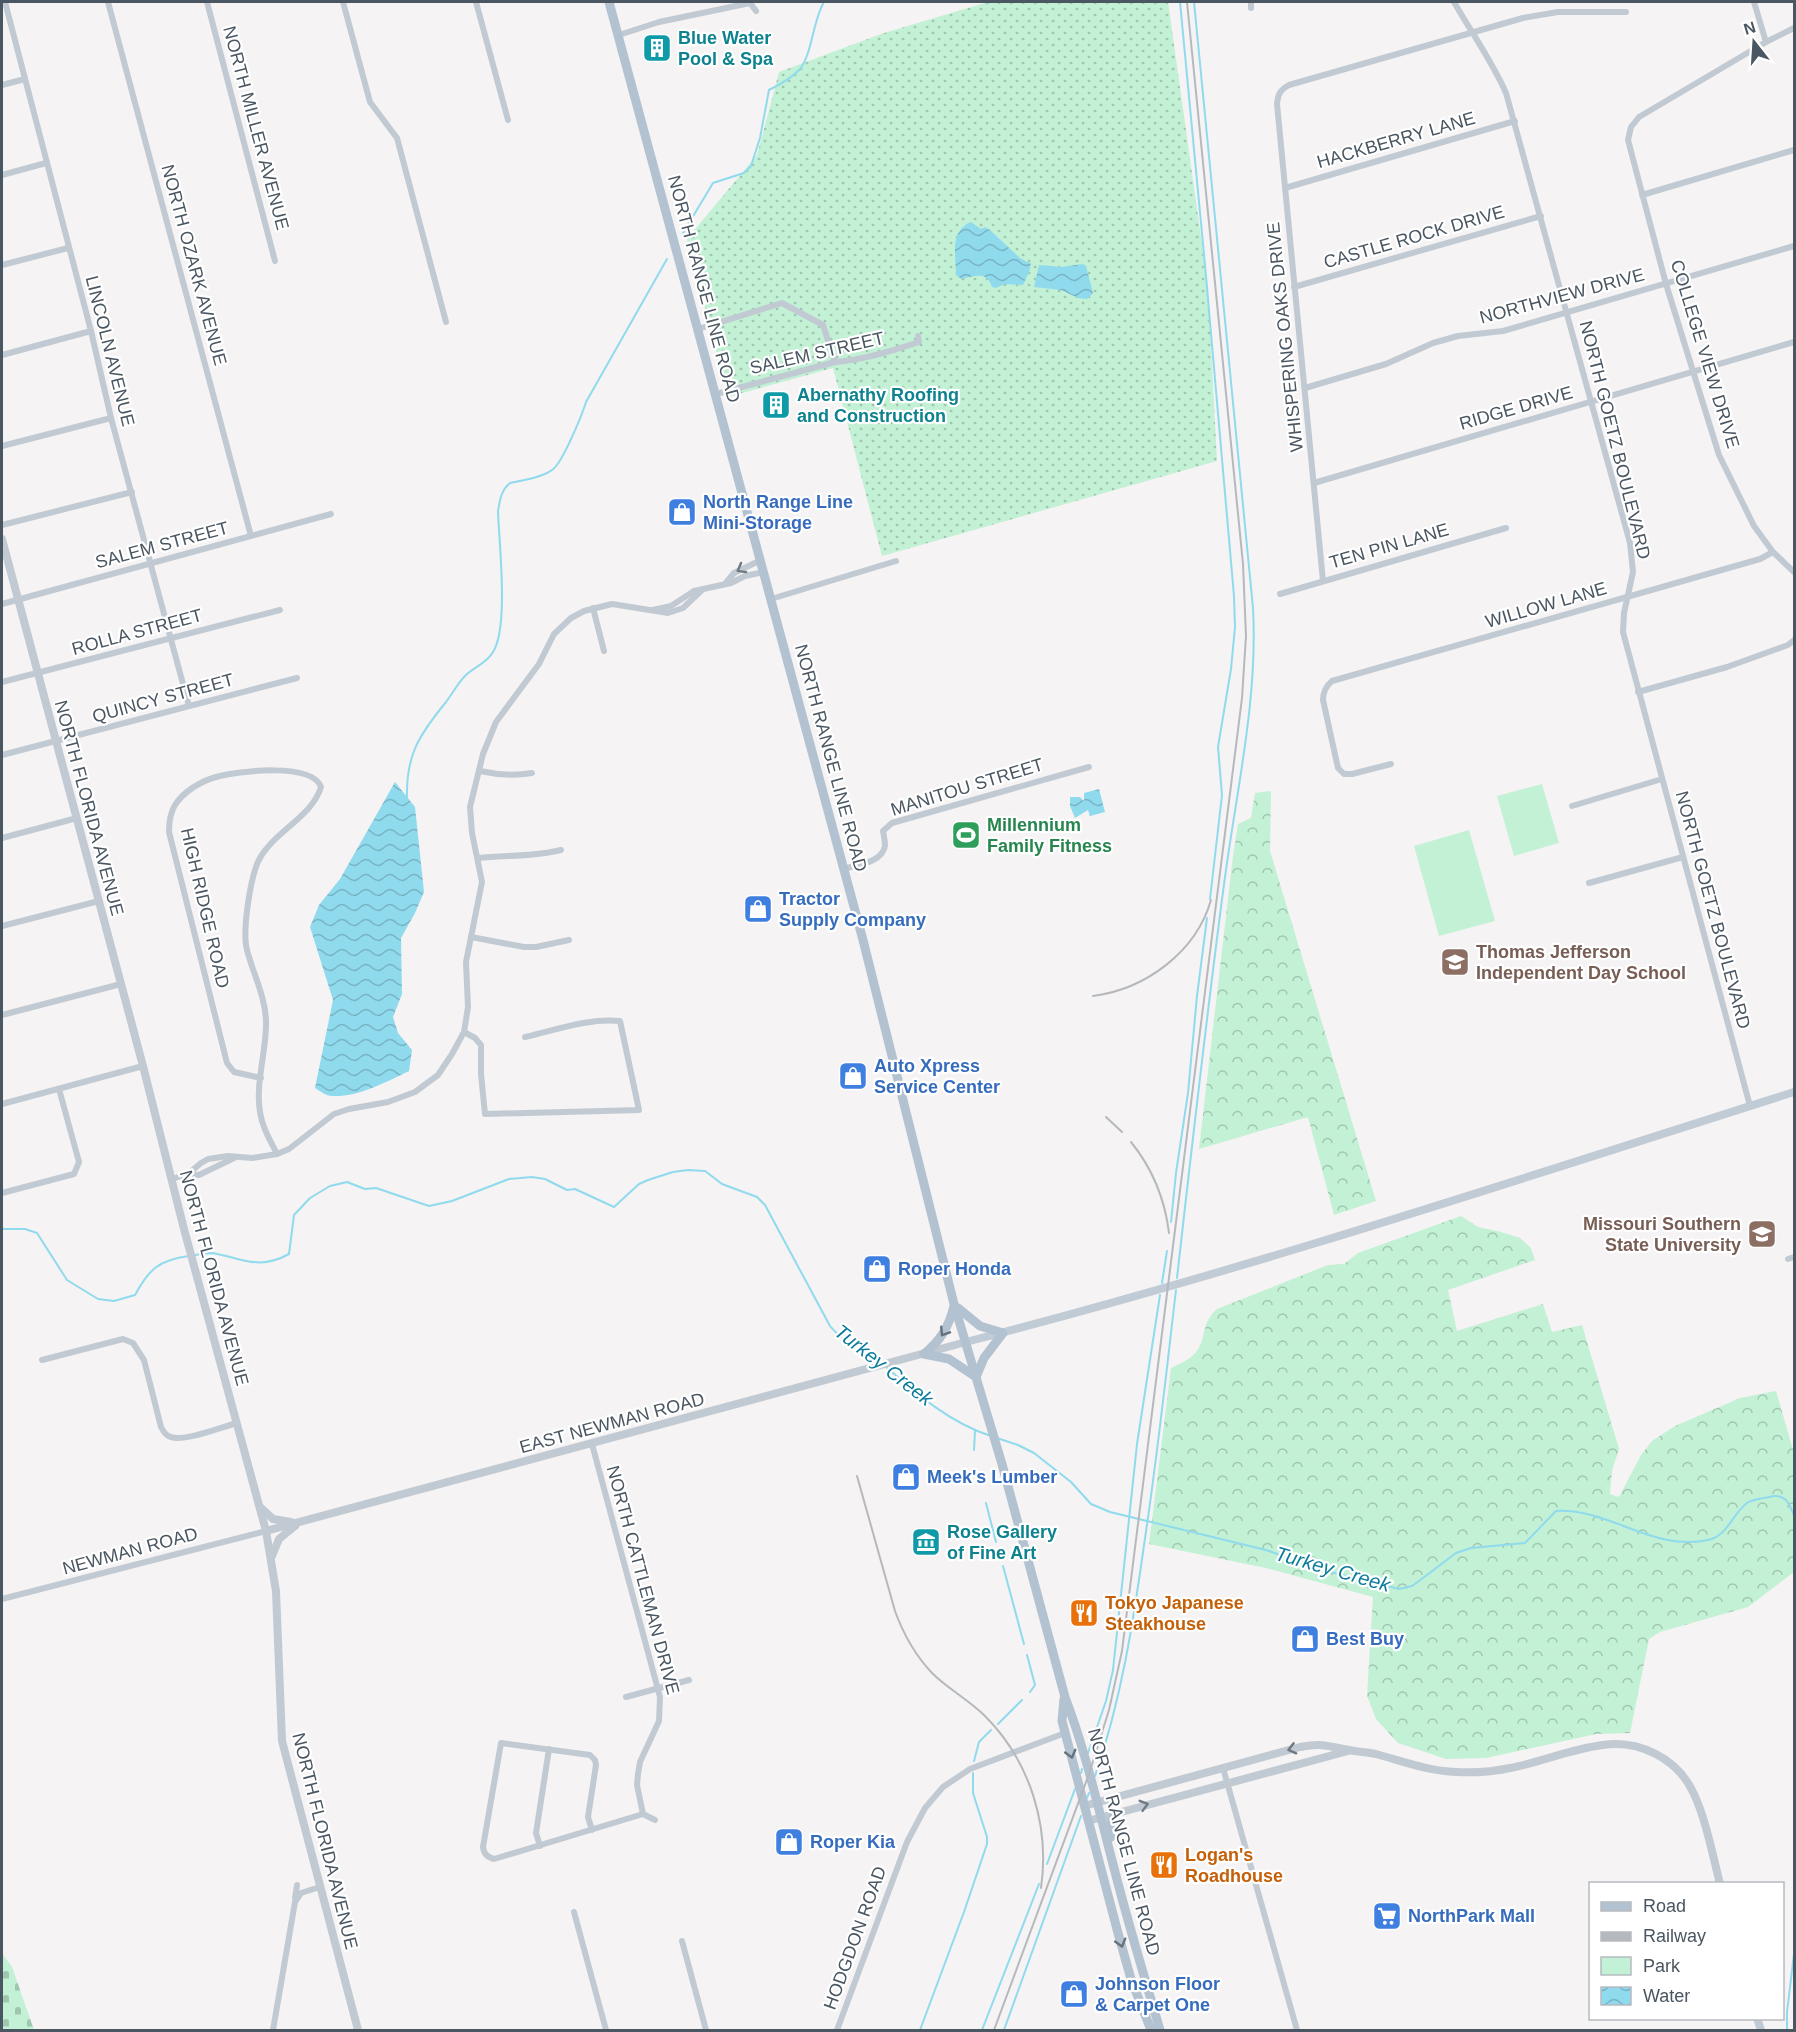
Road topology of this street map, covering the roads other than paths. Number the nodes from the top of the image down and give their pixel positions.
1 (5, 2) edge
2 (108, 2) edge
3 (207, 2) edge
4 (344, 2) edge
5 (476, 2) edge
6 (609, 2) edge
7 (1454, 2) edge
8 (1754, 2) edge
9 (756, 10) dead end
10 (1626, 12) dead end
11 (1794, 28) edge
12 (1471, 33) junction
13 (619, 36) junction
14 (1766, 42) junction
15 (25, 79) junction
16 (2, 85) edge
17 (508, 120) dead end
18 (1515, 121) junction
19 (1794, 150) edge
20 (46, 163) junction
21 (2, 175) edge
22 (1285, 188) junction
23 (1642, 195) junction
24 (1541, 216) junction
25 (1794, 246) edge
26 (68, 248) junction
27 (275, 261) dead end
28 (2, 265) edge
29 (1666, 284) junction
30 (1294, 287) junction
31 (1566, 313) junction
32 (447, 322) dead end
33 (698, 329) junction
34 (91, 331) junction
35 (918, 336) dead end
36 (1794, 342) edge
37 (2, 355) edge
38 (835, 362) junction
39 (1692, 372) junction
40 (1305, 388) junction
41 (716, 394) junction
42 (1592, 401) junction
43 (111, 418) junction
44 (2, 446) edge
45 (1314, 483) junction
46 (132, 492) junction
47 (331, 514) dead end
48 (2, 525) edge
49 (1506, 528) dead end
50 (251, 536) junction
51 (2, 539) edge
52 (1773, 552) junction
53 (761, 560) junction
54 (896, 561) dead end
55 (151, 564) junction
56 (764, 572) junction
57 (1794, 572) edge
58 (1323, 581) junction
59 (725, 584) junction
60 (1280, 594) dead end
61 (1629, 597) junction
62 (771, 599) junction
63 (18, 600) junction
64 (2, 604) edge
65 (593, 608) junction
66 (280, 610) dead end
67 (171, 638) junction
68 (1794, 640) edge
69 (604, 651) dead end
70 (38, 673) junction
71 (297, 678) dead end
72 (2, 682) edge
73 (1638, 692) junction
74 (189, 706) junction
75 (56, 741) junction
76 (2, 755) edge
77 (1391, 764) dead end
78 (1089, 767) dead end
79 (480, 771) junction
80 (532, 773) dead end
81 (1662, 779) junction
82 (1572, 806) dead end
83 (77, 818) junction
84 (2, 838) edge
85 (561, 850) dead end
86 (1683, 857) junction
87 (478, 858) junction
88 (843, 869) junction
89 (1588, 883) dead end
90 (99, 901) junction
91 (2, 926) edge
92 (471, 937) junction
93 (568, 940) dead end
94 (121, 984) junction
95 (2, 1015) edge
96 (464, 1032) junction
97 (525, 1037) dead end
98 (143, 1066) junction
99 (261, 1078) junction
100 (59, 1089) junction
101 (1794, 1092) edge
102 (2, 1104) edge
103 (1750, 1106) junction
104 (277, 1154) junction
105 (234, 1157) junction
106 (188, 1174) junction
107 (171, 1179) junction
108 (2, 1193) edge
109 (954, 1304) junction
110 (1003, 1333) junction
111 (966, 1342) junction
112 (924, 1354) junction
113 (42, 1360) dead end
114 (976, 1377) junction
115 (237, 1423) junction
116 (592, 1444) junction
117 (259, 1505) junction
118 (304, 1521) junction
119 (266, 1531) junction
120 (271, 1560) junction
121 (2, 1599) edge
122 (689, 1680) dead end
123 (658, 1688) junction
124 (626, 1697) dead end
125 (1065, 1697) junction
126 (1065, 1733) junction
127 (549, 1749) junction
128 (1349, 1750) junction
129 (1223, 1768) junction
130 (1227, 1782) junction
131 (1097, 1803) junction
132 (1084, 1806) junction
133 (1115, 1813) junction
134 (643, 1814) junction
135 (1101, 1817) junction
136 (655, 1820) dead end
137 (1088, 1821) junction
138 (592, 1830) junction
139 (540, 1846) junction
140 (1719, 1882) edge
141 (297, 1885) dead end
142 (320, 1887) junction
143 (295, 1902) junction
144 (574, 1912) dead end
145 (1129, 1924) junction
146 (682, 1941) dead end
147 (273, 2031) edge
148 (358, 2031) edge
149 (606, 2031) edge
150 (706, 2031) edge
151 (837, 2031) edge
152 (1151, 2031) edge
153 (1160, 2031) edge
154 (1297, 2031) edge

1 - 15 street, LINCOLN AVENUE
2 - 50 street, NORTH OZARK AVENUE
3 - 27 street, NORTH MILLER AVENUE
4 - 32 street
5 - 17 street
6 - 13 main road, NORTH RANGE LINE ROAD
7 - 12 street, NORTH GOETZ BOULEVARD
8 - 14 street
9 - 13 street
10 - 12 street
11 - 14 street
12 - 18 street, NORTH GOETZ BOULEVARD
12 - 22 street, WHISPERING OAKS DRIVE
13 - 33 main road, NORTH RANGE LINE ROAD
14 - 23 street, COLLEGE VIEW DRIVE
15 - 16 street
15 - 20 street, LINCOLN AVENUE
18 - 22 street, HACKBERRY LANE
18 - 24 street, NORTH GOETZ BOULEVARD
19 - 23 street
20 - 21 street
20 - 26 street, LINCOLN AVENUE
22 - 30 street, WHISPERING OAKS DRIVE
23 - 29 street, COLLEGE VIEW DRIVE
24 - 30 street, CASTLE ROCK DRIVE
24 - 31 street, NORTH GOETZ BOULEVARD
25 - 29 street, NORTHVIEW DRIVE
26 - 28 street
26 - 34 street, LINCOLN AVENUE
29 - 31 street, NORTHVIEW DRIVE
29 - 39 street, COLLEGE VIEW DRIVE
30 - 40 street, WHISPERING OAKS DRIVE
31 - 40 street, NORTHVIEW DRIVE
31 - 42 street, NORTH GOETZ BOULEVARD
33 - 38 street
33 - 41 main road, NORTH RANGE LINE ROAD
34 - 37 street
34 - 43 street, LINCOLN AVENUE
35 - 38 street, SALEM STREET
36 - 39 street, RIDGE DRIVE
38 - 41 street, SALEM STREET
39 - 42 street, RIDGE DRIVE
39 - 52 street, COLLEGE VIEW DRIVE
40 - 45 street, WHISPERING OAKS DRIVE
41 - 53 main road, NORTH RANGE LINE ROAD
42 - 45 street, RIDGE DRIVE
42 - 61 street, NORTH GOETZ BOULEVARD
43 - 44 street
43 - 46 street, LINCOLN AVENUE
45 - 58 street, WHISPERING OAKS DRIVE
46 - 48 street
46 - 55 street, LINCOLN AVENUE
47 - 50 street, SALEM STREET
49 - 58 street, TEN PIN LANE
50 - 55 street, SALEM STREET
51 - 63 street, NORTH FLORIDA AVENUE
52 - 57 street, COLLEGE VIEW DRIVE
52 - 61 street, WILLOW LANE
53 - 56 main road, NORTH RANGE LINE ROAD
53 -> 59 street
54 - 62 street
55 - 63 street, SALEM STREET
55 - 67 street, LINCOLN AVENUE
56 - 59 street
56 - 62 main road, NORTH RANGE LINE ROAD
58 - 60 street, TEN PIN LANE
59 - 65 street
61 - 73 street, NORTH GOETZ BOULEVARD
61 - 77 street, WILLOW LANE
62 - 88 main road, NORTH RANGE LINE ROAD
63 - 64 street, SALEM STREET
63 - 70 street, NORTH FLORIDA AVENUE
65 - 69 street
65 - 79 street
66 - 67 street, ROLLA STREET
67 - 70 street, ROLLA STREET
67 - 74 street, LINCOLN AVENUE
68 - 73 street
70 - 72 street, ROLLA STREET
70 - 75 street, NORTH FLORIDA AVENUE
71 - 74 street, QUINCY STREET
73 - 81 street, NORTH GOETZ BOULEVARD
74 - 75 street, QUINCY STREET
75 - 76 street, QUINCY STREET
75 - 83 street, NORTH FLORIDA AVENUE
78 - 88 street, MANITOU STREET
79 - 80 street
79 - 87 street
81 - 82 street
81 - 86 street, NORTH GOETZ BOULEVARD
83 - 84 street
83 - 90 street, NORTH FLORIDA AVENUE
85 - 87 street
86 - 89 street
86 - 103 street, NORTH GOETZ BOULEVARD
87 - 92 street
88 - 109 main road, NORTH RANGE LINE ROAD
90 - 91 street
90 - 94 street, NORTH FLORIDA AVENUE
92 - 93 street
92 - 96 street
94 - 95 street
94 - 98 street, NORTH FLORIDA AVENUE
96 - 97 street
96 - 104 street
98 - 100 street
98 - 107 street, NORTH FLORIDA AVENUE
99 - 99 street, HIGH RIDGE ROAD
99 - 104 street
100 - 102 street
100 - 108 street
101 - 103 main road
103 - 110 main road
104 - 105 street
105 - 106 street
105 - 106 street
106 - 107 street
107 - 115 street, NORTH FLORIDA AVENUE
109 - 110 main road
109 - 111 main road, NORTH RANGE LINE ROAD
109 -> 112 main road
110 - 111 main road
110 - 114 main road
111 - 112 street, EAST NEWMAN ROAD
111 - 114 main road, NORTH RANGE LINE ROAD
112 - 114 main road
112 - 116 street, EAST NEWMAN ROAD
113 - 115 street
114 - 125 main road, NORTH RANGE LINE ROAD
115 - 117 street, NORTH FLORIDA AVENUE
116 - 118 street, EAST NEWMAN ROAD
116 - 123 street, NORTH CATTLEMAN DRIVE
117 - 118 street
117 - 119 street, NORTH FLORIDA AVENUE
118 - 119 street, EAST NEWMAN ROAD
118 - 120 street
119 - 120 street, NORTH FLORIDA AVENUE
119 - 121 street, NEWMAN ROAD
120 - 142 street, NORTH FLORIDA AVENUE
122 - 123 street
123 - 124 street
123 - 134 street, NORTH CATTLEMAN DRIVE
125 - 126 main road, NORTH RANGE LINE ROAD
125 - 131 main road, NORTH RANGE LINE ROAD
126 -> 132 main road, NORTH RANGE LINE ROAD
126 - 151 street, HODGDON ROAD
127 - 138 street
127 - 139 street
127 - 139 street
128 -> 129 street
128 - 130 street
128 - 140 street
129 - 130 street
129 - 131 street
133 -> 130 street
130 - 154 street
131 - 132 street
131 - 135 main road, NORTH RANGE LINE ROAD
132 - 137 main road, NORTH RANGE LINE ROAD
133 - 135 street
133 - 145 main road
134 - 136 street
134 - 138 street
135 - 137 street
135 - 145 main road, NORTH RANGE LINE ROAD
137 -> 152 main road, NORTH RANGE LINE ROAD
138 - 139 street
141 - 143 street
142 - 143 street
142 - 148 street, NORTH FLORIDA AVENUE
143 - 147 street
144 - 149 street
145 - 153 main road, NORTH RANGE LINE ROAD
146 - 150 street

